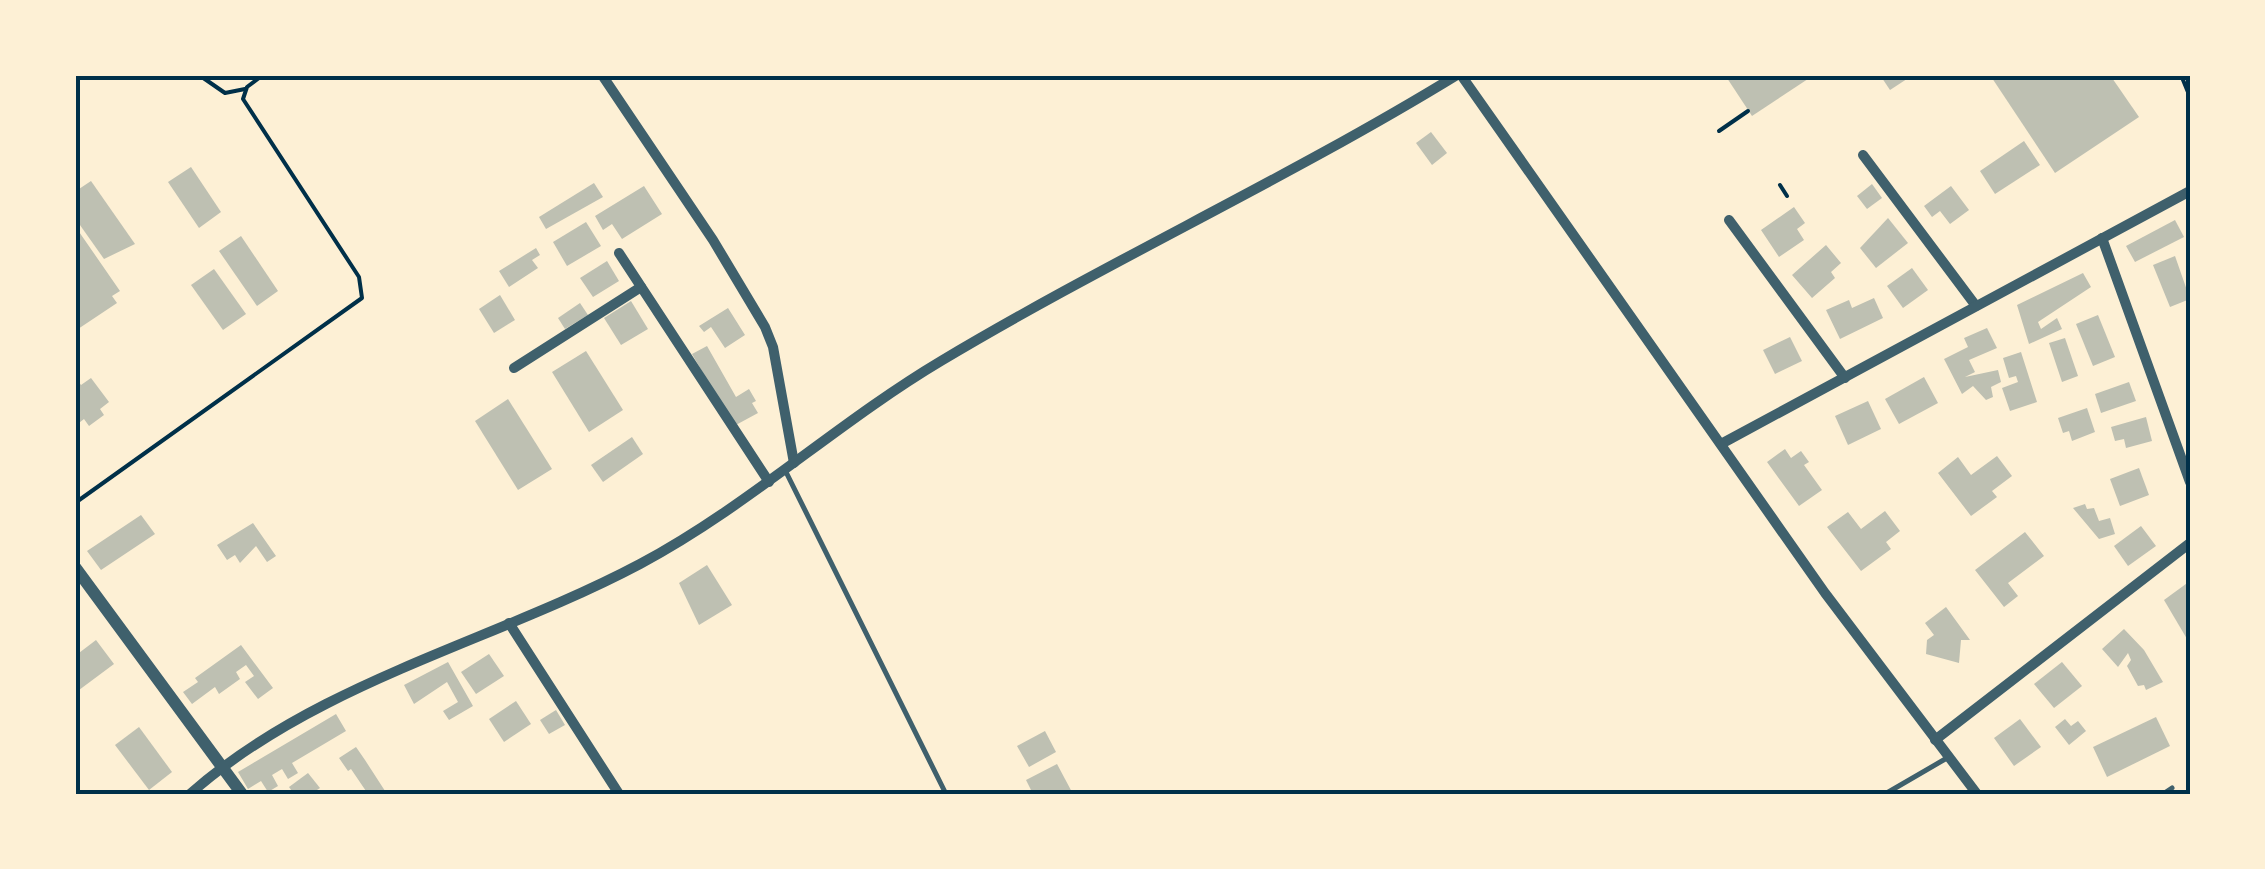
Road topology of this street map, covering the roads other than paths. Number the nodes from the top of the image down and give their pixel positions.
1 (602, 75) edge
2 (1459, 75) edge
3 (1863, 155) dead end
4 (2190, 191) edge
5 (1729, 220) dead end
6 (2102, 238) junction
7 (619, 253) dead end
8 (641, 288) junction
9 (1976, 306) junction
10 (514, 368) dead end
11 (1846, 378) junction
12 (1721, 444) junction
13 (790, 466) junction
14 (769, 482) junction
15 (2190, 482) edge
16 (2190, 544) edge
17 (75, 567) edge
18 (508, 623) junction
19 (1935, 740) junction
20 (1948, 758) junction
21 (222, 767) junction
22 (2172, 788) dead end
23 (190, 794) edge
24 (242, 794) edge
25 (618, 794) edge
26 (946, 794) edge
27 (1885, 794) edge
28 (1977, 794) edge
29 (2163, 794) edge

1 - 13 street
2 - 12 street
2 - 13 street
3 - 9 street
4 - 6 street
5 - 11 street
6 - 9 street
6 - 15 street
7 - 8 street
8 - 10 street
8 - 14 street
9 - 11 street
11 - 12 street
12 - 19 street
13 - 14 street
13 - 26 lane
14 - 18 street
16 - 19 street
17 - 21 street
18 - 21 street
18 - 25 street
19 - 20 street
20 - 27 lane
20 - 28 street
21 - 23 street
21 - 24 street
22 - 29 lane

